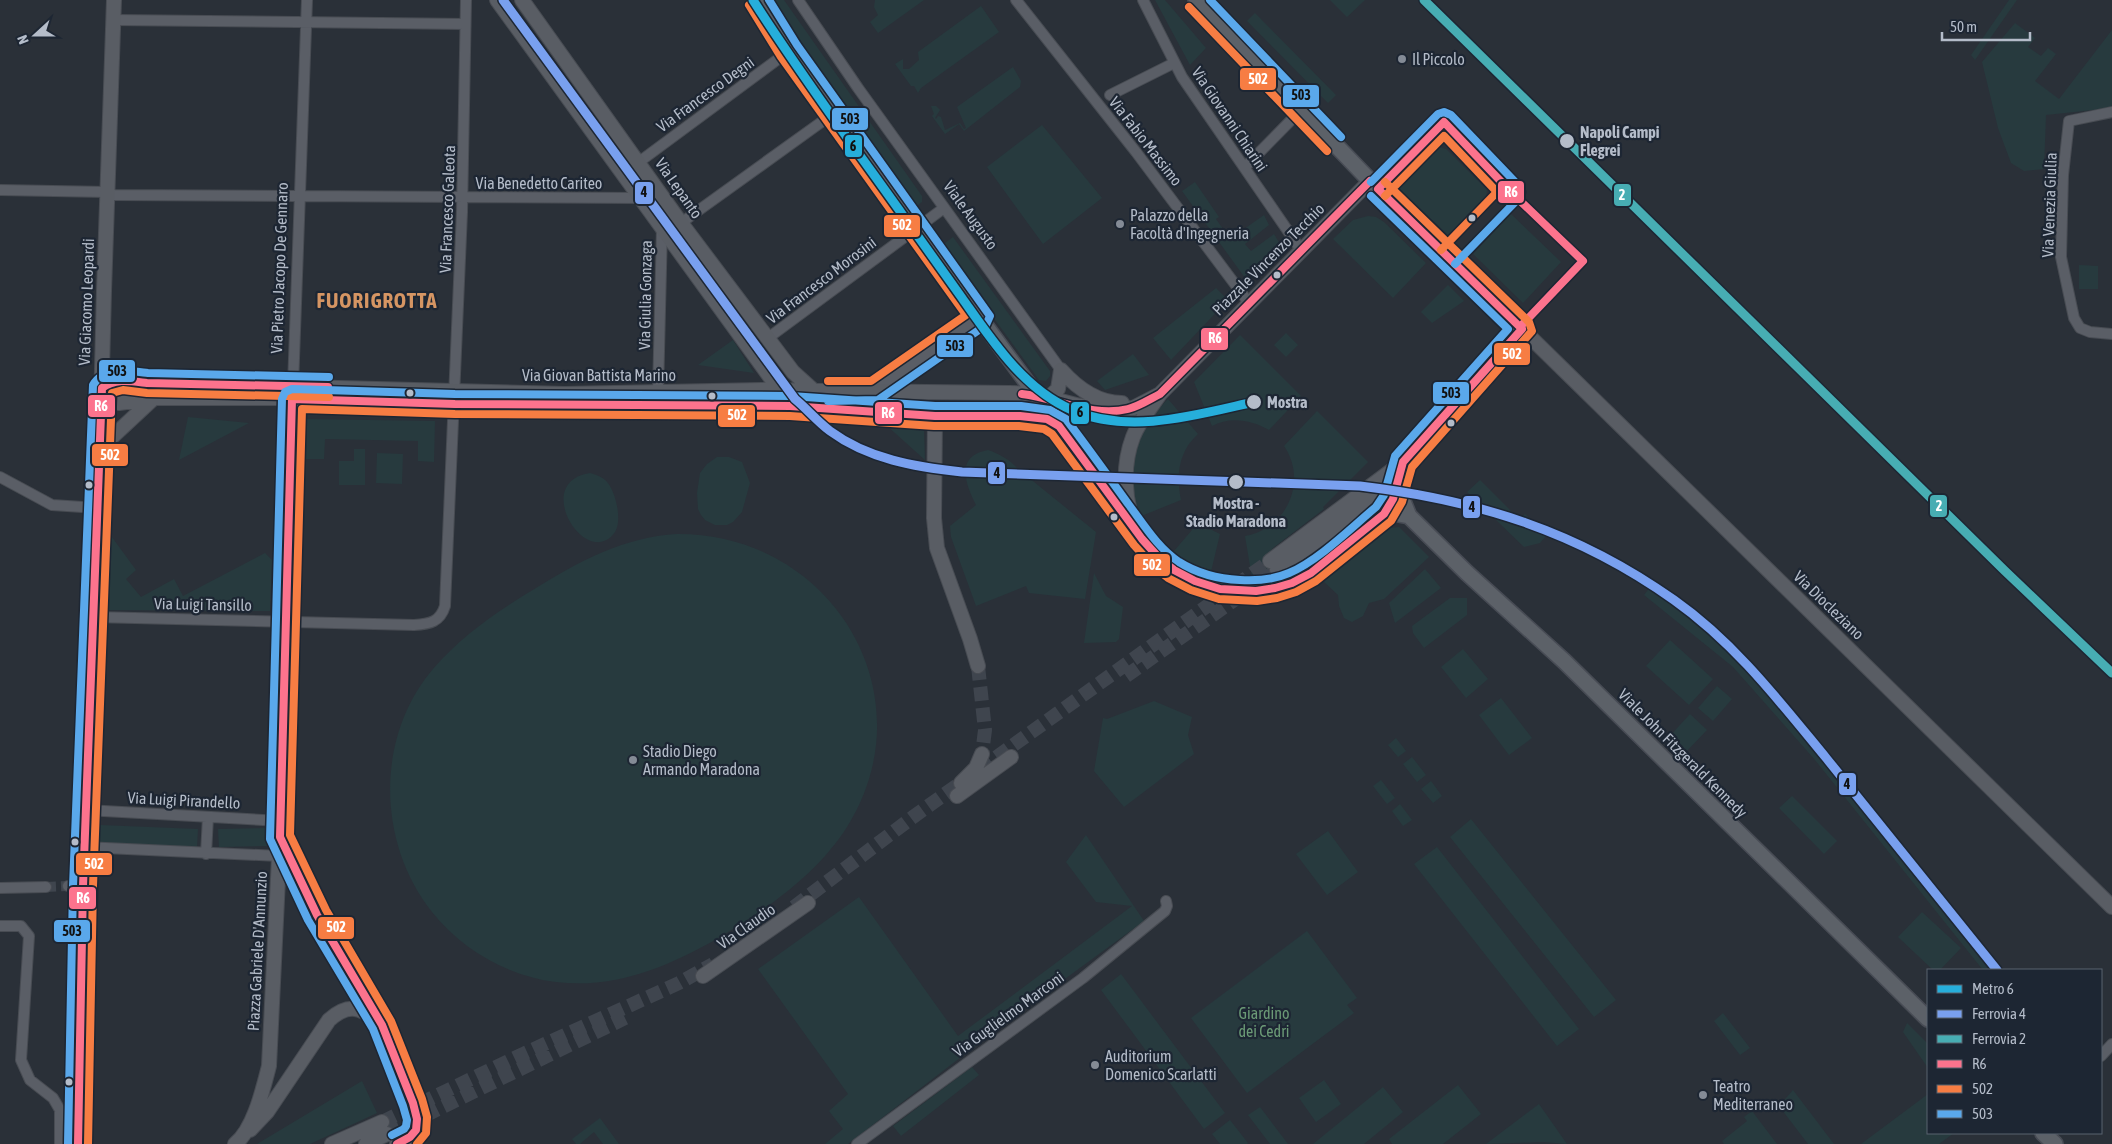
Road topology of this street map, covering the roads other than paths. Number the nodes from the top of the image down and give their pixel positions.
1 (114, 0) edge
2 (307, 0) edge
3 (466, 0) edge
4 (497, 0) edge
5 (522, 0) edge
6 (757, 0) edge
7 (798, 0) edge
8 (1016, 0) edge
9 (1143, 0) edge
10 (1196, 0) edge
11 (114, 20) junction
12 (306, 23) junction
13 (465, 24) junction
14 (789, 51) junction
15 (1174, 63) junction
16 (1110, 95) dead end
17 (1300, 110) junction
18 (2112, 112) edge
19 (834, 113) junction
20 (639, 162) junction
21 (1245, 167) junction
22 (1370, 181) junction
23 (0, 190) edge
24 (107, 192) junction
25 (299, 196) junction
26 (463, 197) junction
27 (641, 198) junction
28 (666, 203) junction
29 (944, 208) junction
30 (652, 214) junction
31 (681, 223) junction
32 (662, 227) junction
33 (916, 228) junction
34 (1301, 250) junction
35 (1249, 303) junction
36 (980, 317) junction
37 (1522, 329) junction
38 (2112, 334) edge
39 (768, 338) junction
40 (1016, 368) junction
41 (1061, 370) junction
42 (102, 388) junction
43 (762, 390) junction
44 (814, 391) junction
45 (874, 391) junction
46 (292, 392) junction
47 (658, 393) junction
48 (1009, 393) junction
49 (1154, 397) junction
50 (155, 398) junction
51 (455, 398) junction
52 (1042, 398) junction
53 (1080, 406) junction
54 (1011, 415) junction
55 (935, 416) junction
56 (1059, 426) junction
57 (100, 452) junction
58 (1403, 462) junction
59 (0, 478) edge
60 (1361, 499) junction
61 (1393, 499) junction
62 (98, 508) junction
63 (1409, 516) junction
64 (1378, 521) junction
65 (1142, 539) junction
66 (1273, 565) tunnel mouth
67 (94, 617) junction
68 (286, 621) junction
69 (431, 623) joint
70 (978, 666) tunnel mouth
71 (982, 754) tunnel mouth
72 (1011, 757) dead end
73 (86, 810) junction
74 (208, 817) junction
75 (281, 821) junction
76 (280, 837) junction
77 (84, 847) junction
78 (206, 854) junction
79 (279, 856) junction
80 (68, 886) tunnel mouth
81 (83, 886) junction
82 (46, 887) tunnel mouth
83 (0, 888) edge
84 (1166, 902) dead end
85 (808, 903) tunnel mouth
86 (2112, 907) edge
87 (0, 926) edge
88 (703, 976) tunnel mouth
89 (1927, 1018) edge
90 (382, 1025) junction
91 (2112, 1044) edge
92 (2102, 1055) edge
93 (389, 1134) edge
94 (2045, 1134) edge
95 (238, 1141) edge
96 (60, 1144) edge
97 (78, 1144) edge
98 (332, 1144) edge
99 (366, 1144) edge
100 (857, 1144) edge
101 (2055, 1144) edge

1 - 11 main road, Via Giacomo Leopardi
2 - 12 street, Via Pietro Jacopo De Gennaro
3 - 13 street, Via Francesco Galeota
4 - 27 main road
5 - 20 main road, Via Lepanto
6 - 14 main road
7 - 29 street, Viale Augusto
8 - 35 street, Via Fabio Massimo
9 - 15 street, Via Giovanni Chiarini
10 - 17 main road
11 - 12 street
11 - 24 main road, Via Giacomo Leopardi
12 - 13 street
12 - 25 street, Via Pietro Jacopo De Gennaro
13 - 26 street, Via Francesco Galeota
14 - 19 main road
14 - 20 street, Via Francesco Degni
15 - 16 street
15 - 21 street, Via Giovanni Chiarini
17 - 21 street
17 - 22 main road
18 - 38 street, Via Venezia Giulia
19 - 31 street
19 - 33 main road
20 - 28 main road, Via Lepanto
21 - 34 street, Via Giovanni Chiarini
22 - 34 main road, Piazzale Vincenzo Tecchio
22 - 37 main road
23 - 24 street, Via Benedetto Cariteo
24 - 25 street, Via Benedetto Cariteo
24 - 42 main road, Via Giacomo Leopardi
25 - 26 street, Via Benedetto Cariteo
25 - 46 street, Via Pietro Jacopo De Gennaro
26 - 27 street, Via Benedetto Cariteo
26 - 51 street, Via Francesco Galeota
27 - 30 main road
28 - 30 main road
28 - 31 main road, Via Lepanto
29 - 33 street, Via Francesco Morosini
29 - 41 street, Viale Augusto
30 - 32 main road
31 - 39 main road, Via Lepanto
32 - 43 main road
32 - 47 street, Via Giulia Gonzaga
33 - 36 main road
33 - 39 street, Via Francesco Morosini
34 - 35 main road, Piazzale Vincenzo Tecchio
35 - 49 main road, Piazzale Vincenzo Tecchio
36 - 40 main road
36 - 45 street
37 - 58 main road, Piazzale Vincenzo Tecchio
37 - 86 main road, Via Diocleziano
39 - 44 main road, Via Lepanto
40 - 48 main road
40 - 52 main road
41 - 49 main road, Viale Augusto
41 - 52 main road
42 - 46 main road, Via Giovan Battista Marino
42 - 50 main road, Via Giovan Battista Marino
42 - 57 main road, Via Giacomo Leopardi
43 - 44 main road, Via Giovan Battista Marino
43 - 47 main road, Via Giovan Battista Marino
44 - 45 main road, Via Giovan Battista Marino
45 - 48 main road, Via Giovan Battista Marino
46 - 50 main road, Via Giovan Battista Marino
46 - 51 main road, Via Giovan Battista Marino
46 - 68 main road, Via Pietro Jacopo De Gennaro
47 - 51 main road, Via Giovan Battista Marino
48 - 52 main road, Via Giovan Battista Marino
49 - 53 main road
49 - 65 main road, Piazzale Vincenzo Tecchio
50 - 57 main road
51 - 55 main road, Via Giovan Battista Marino
51 - 69 street, Via Francesco Galeota
52 - 53 main road
52 - 54 main road, Via Giovan Battista Marino
52 - 56 main road
53 - 56 main road
54 - 55 main road, Via Giovan Battista Marino
54 - 56 main road, Via Giovan Battista Marino
55 - 70 main road
56 - 65 main road
57 - 62 main road, Via Giacomo Leopardi
58 - 60 main road, Piazzale Vincenzo Tecchio
58 - 61 main road, Piazzale Vincenzo Tecchio
58 - 63 main road, Viale John Fitzgerald Kennedy
59 - 62 street
60 - 61 main road
60 - 66 main road
61 - 63 main road, Viale John Fitzgerald Kennedy
61 - 64 main road, Piazzale Vincenzo Tecchio
62 - 67 main road, Via Giacomo Leopardi
63 - 64 main road
63 - 89 main road, Viale John Fitzgerald Kennedy
64 - 65 main road, Piazzale Vincenzo Tecchio
67 - 68 street, Via Luigi Tansillo
67 - 73 main road, Via Giacomo Leopardi
68 - 69 street, Via Luigi Tansillo
68 - 75 main road, Via Pietro Jacopo De Gennaro
71 - 72 main road
73 - 74 street, Via Luigi Pirandello
73 - 77 main road, Via Giacomo Leopardi
74 - 75 street, Via Luigi Pirandello
74 - 78 street
75 - 76 main road, Via Pietro Jacopo De Gennaro
76 - 79 main road, Piazza Gabriele D'Annunzio
76 - 90 main road, Piazza Gabriele D'Annunzio
77 - 78 street
77 - 81 main road, Via Giacomo Leopardi
78 - 79 street
79 - 95 main road, Piazza Gabriele D'Annunzio
80 - 81 street
81 - 97 main road, Via Giacomo Leopardi
82 - 83 street
84 - 100 street, Via Guglielmo Marconi
85 - 88 main road, Via Claudio
87 - 96 street
90 - 93 main road, Piazza Gabriele D'Annunzio
90 - 95 main road
91 - 92 street
93 - 98 main road
93 - 99 main road
94 - 101 main road

